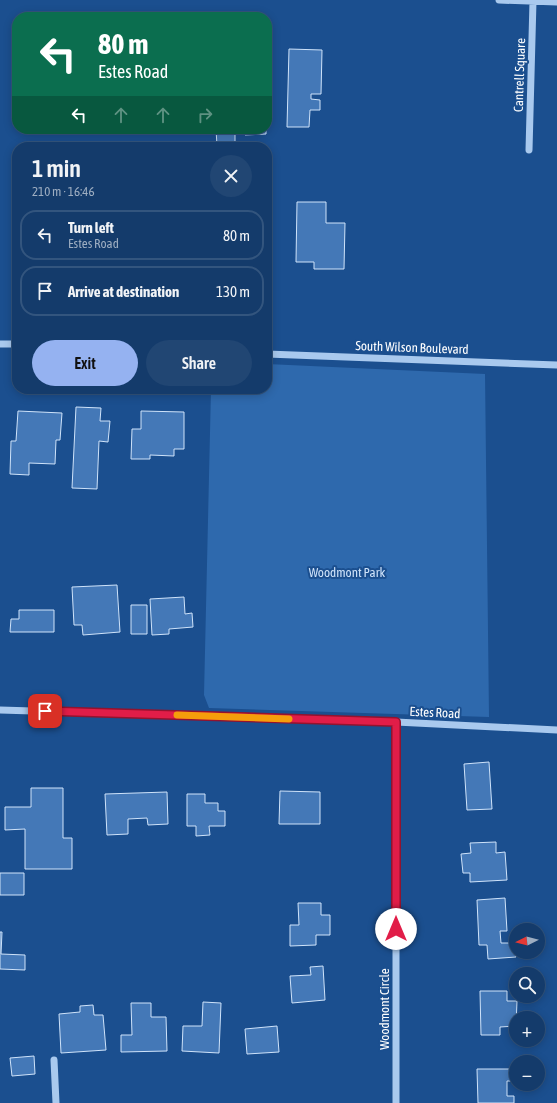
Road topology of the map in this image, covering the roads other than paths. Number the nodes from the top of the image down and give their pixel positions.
1 (499, 0) edge
2 (533, 1) junction
3 (557, 2) edge
4 (529, 150) dead end
5 (0, 344) edge
6 (12, 344) edge
7 (272, 354) edge
8 (557, 365) edge
9 (0, 710) edge
10 (396, 722) junction
11 (557, 730) edge
12 (54, 1060) dead end
13 (56, 1103) edge
14 (396, 1103) edge

1 - 2 street
2 - 3 street
2 - 4 street, Cantrell Square
5 - 6 street
7 - 8 street, South Wilson Boulevard
9 - 10 street, Estes Road
10 - 11 street, Estes Road
10 - 14 street, Woodmont Circle
12 - 13 street

